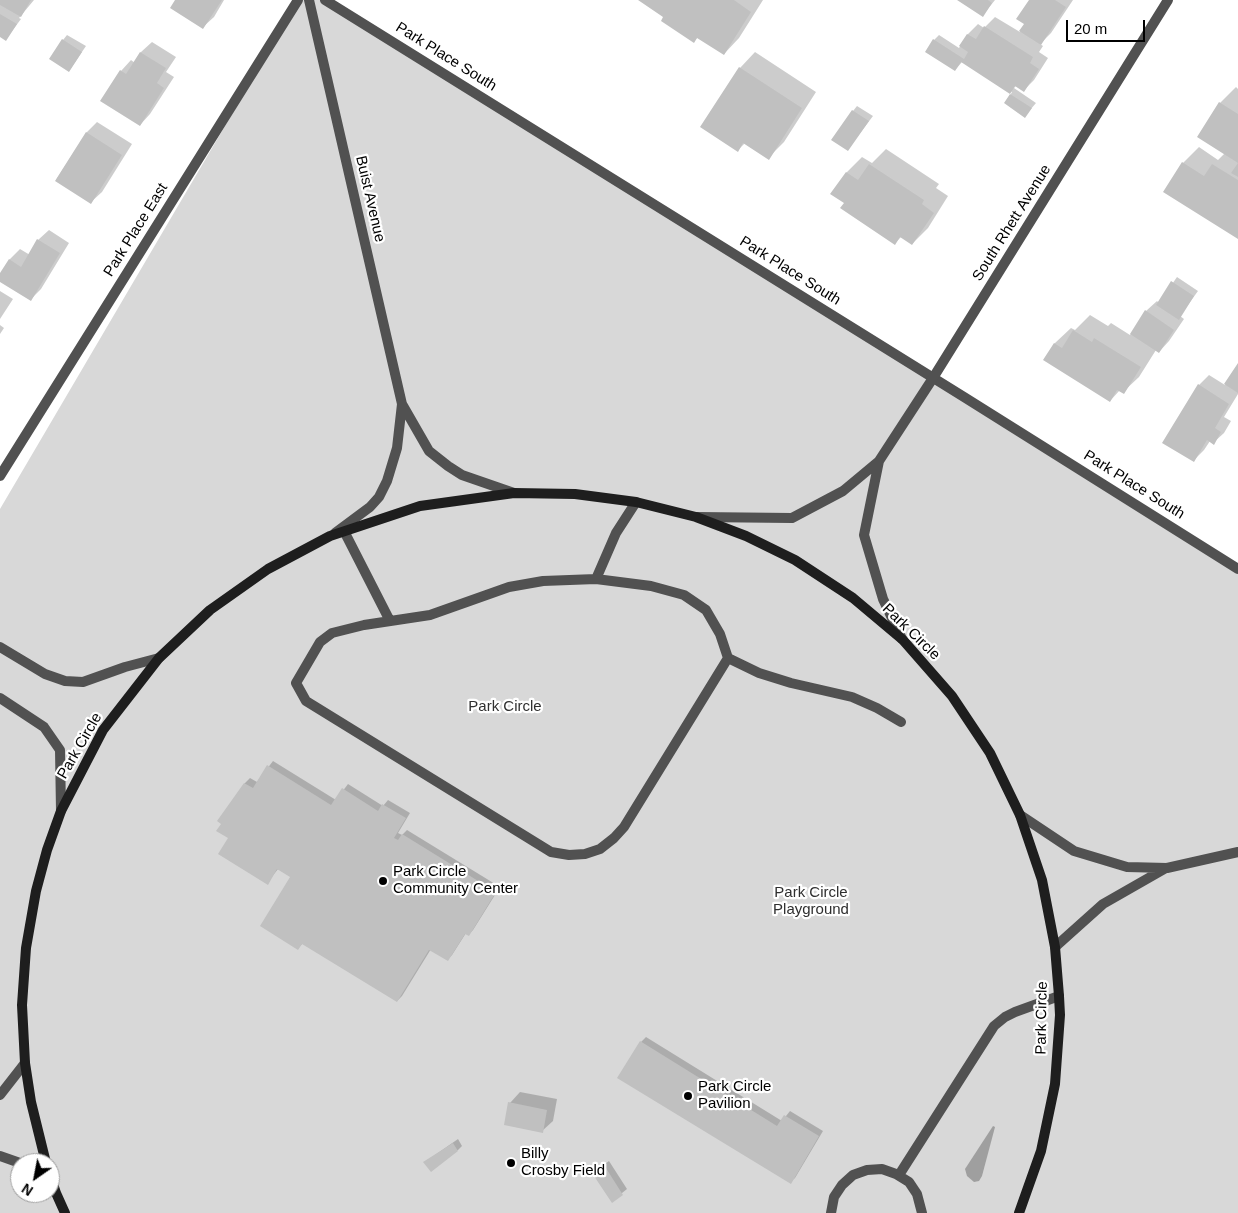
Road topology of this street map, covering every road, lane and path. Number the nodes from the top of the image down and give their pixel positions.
1 (298, 0) edge
2 (309, 0) edge
3 (325, 0) edge
4 (1168, 0) edge
5 (934, 378) junction
6 (402, 404) junction
7 (879, 461) junction
8 (0, 476) edge
9 (514, 493) junction
10 (636, 502) junction
11 (696, 517) junction
12 (344, 532) junction
13 (330, 536) junction
14 (1238, 569) edge
15 (596, 579) junction
16 (390, 621) junction
17 (903, 640) junction
18 (0, 647) edge
19 (159, 658) junction
20 (728, 658) junction
21 (0, 698) edge
22 (901, 722) dead end
23 (61, 811) junction
24 (1020, 815) junction
25 (1238, 852) edge
26 (1167, 868) junction
27 (1055, 947) junction
28 (1059, 996) junction
29 (25, 1063) junction
30 (0, 1095) edge
31 (43, 1153) edge
32 (899, 1175) junction
33 (831, 1213) edge
34 (922, 1213) edge
35 (1019, 1213) edge

1 - 8 street, Park Place East
2 - 6 street, Buist Avenue
3 - 5 street, Park Place South
4 - 5 street, South Rhett Avenue
5 - 7 street, South Rhett Avenue
5 - 14 street, Park Place South
6 - 9 street, Buist Avenue
6 - 13 street, Buist Avenue
7 - 11 street, South Rhett Avenue
7 - 17 street, South Rhett Avenue
9 - 10 main road, Park Circle
9 - 12 main road, Park Circle
10 - 11 main road, Park Circle
10 - 15 street
11 - 17 main road, Park Circle
12 - 13 main road, Park Circle
12 - 16 street
13 - 19 main road, Park Circle
15 - 16 street
15 - 20 street
16 - 20 street
17 - 24 main road, Park Circle
18 - 19 street
19 - 23 main road, Park Circle
20 - 22 street
21 - 23 street
23 - 29 main road, Park Circle
24 - 26 street
24 - 27 main road, Park Circle
25 - 26 street
26 - 27 street
27 - 28 main road, Park Circle
28 - 32 street
28 - 35 main road, Park Circle
29 - 30 street
29 - 31 main road, Park Circle
32 - 33 street
32 - 34 street

